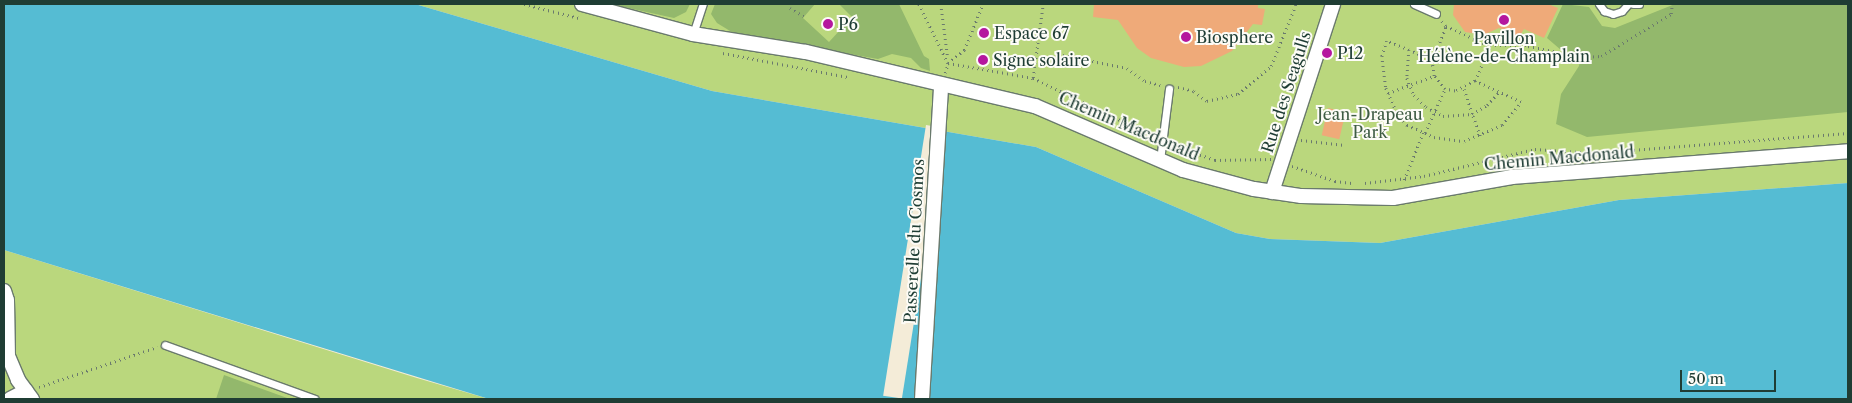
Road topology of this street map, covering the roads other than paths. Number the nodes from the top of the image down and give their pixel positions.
1 (582, 4) edge
2 (702, 4) edge
3 (1333, 4) edge
4 (1414, 4) edge
5 (1599, 4) edge
6 (1628, 4) edge
7 (1633, 4) edge
8 (1639, 4) edge
9 (1436, 14) dead end
10 (693, 34) junction
11 (941, 84) junction
12 (1169, 87) road end
13 (1848, 151) edge
14 (1160, 161) junction
15 (1272, 192) junction
16 (4, 292) edge
17 (165, 345) road end
18 (29, 395) edge
19 (10, 399) edge
20 (315, 399) edge
21 (922, 399) edge

1 - 10 street, Chemin Macdonald
2 - 10 lane
3 - 15 street, Rue des Seagulls
4 - 9 lane
5 - 6 lane
7 - 8 lane
10 - 11 street, Chemin Macdonald
11 - 14 street, Chemin Macdonald
11 - 21 street, Passerelle du Cosmos
12 - 14 lane
13 - 15 street, Chemin Macdonald
14 - 15 street, Chemin Macdonald
16 - 18 street
17 - 20 lane
18 - 19 street

